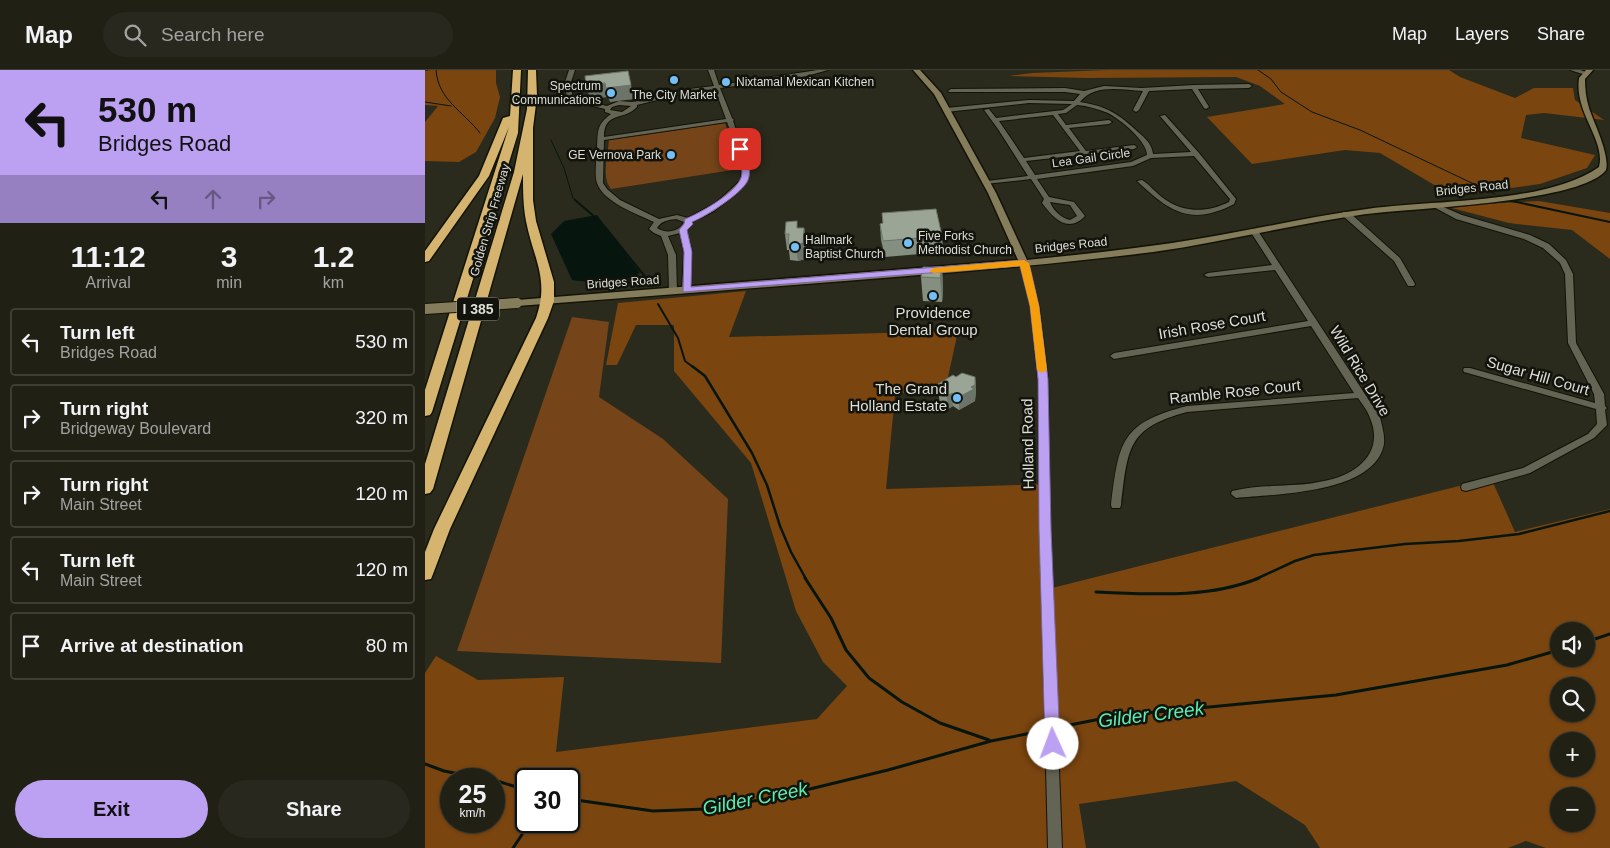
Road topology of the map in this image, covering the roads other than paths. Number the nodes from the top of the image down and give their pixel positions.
1 (517, 70) edge
2 (532, 70) edge
3 (572, 70) edge
4 (711, 70) edge
5 (825, 70) edge
6 (916, 70) edge
7 (1573, 70) edge
8 (1588, 72) edge
9 (801, 73) edge
10 (1249, 86) dead end
11 (717, 87) junction
12 (1194, 87) junction
13 (951, 90) dead end
14 (1146, 91) junction
15 (1085, 93) junction
16 (1076, 103) junction
17 (632, 104) junction
18 (1206, 107) dead end
19 (608, 108) junction
20 (516, 109) junction
21 (946, 110) junction
22 (987, 110) dead end
23 (1136, 110) dead end
24 (1054, 113) junction
25 (615, 114) junction
26 (1163, 116) dead end
27 (731, 120) junction
28 (995, 120) junction
29 (1109, 122) dead end
30 (1064, 127) junction
31 (529, 129) junction
32 (601, 139) junction
33 (1133, 147) dead end
34 (1085, 152) junction
35 (1197, 154) junction
36 (1150, 156) junction
37 (1021, 160) junction
38 (1031, 177) junction
39 (1140, 181) dead end
40 (987, 183) junction
41 (1047, 199) junction
42 (1432, 204) junction
43 (1346, 214) junction
44 (688, 221) junction
45 (658, 222) junction
46 (683, 230) junction
47 (1254, 231) junction
48 (664, 234) junction
49 (425, 259) edge
50 (1024, 263) junction
51 (1277, 267) junction
52 (1208, 275) dead end
53 (1411, 284) dead end
54 (686, 290) junction
55 (673, 291) junction
56 (548, 301) junction
57 (425, 309) edge
58 (1314, 323) junction
59 (1114, 356) dead end
60 (1467, 370) dead end
61 (1360, 394) junction
62 (1601, 408) junction
63 (425, 412) edge
64 (1466, 487) dead end
65 (425, 489) edge
66 (1236, 494) dead end
67 (1116, 505) dead end
68 (425, 574) edge
69 (1055, 848) edge

1 - 20 highway, Golden Strip Freeway / I 385
2 - 31 highway, Golden Strip Freeway / I 385
3 - 19 street
4 - 11 street
5 - 9 street
6 - 21 main road, Holland Road
7 - 8 street
8 - 42 main road, Bridges Road
9 - 11 street
10 - 12 street
11 - 17 street
11 - 27 street
12 - 14 street
12 - 18 street
13 - 15 street
14 - 15 street
14 - 23 street
15 - 16 street
16 - 21 street, Lea Gail Circle
16 - 24 street
16 - 36 street, Lea Gail Circle
17 - 19 street
17 - 25 street
19 - 25 street
20 - 49 highway
20 - 63 highway, Golden Strip Freeway / I 385
21 - 40 main road, Holland Road
22 - 28 street
24 - 28 street
24 - 30 street
25 - 32 street
26 - 35 street
27 - 32 street
27 - 44 street
28 - 37 street
29 - 30 street
30 - 34 street
31 - 56 highway
31 - 65 highway, Golden Strip Freeway / I 385
32 - 45 street
33 - 34 street
34 - 37 street
35 - 36 street
35 - 39 street
36 - 38 street, Lea Gail Circle
37 - 38 street
38 - 40 street, Lea Gail Circle
38 - 41 street
40 - 50 main road, Holland Road
41 - 41 street
42 - 43 main road, Bridges Road
42 - 62 street
43 - 47 main road, Bridges Road
43 - 53 street
44 - 45 street
44 - 46 street
45 - 48 street
46 - 48 street
46 - 54 street
47 - 50 main road, Bridges Road
47 - 51 street, Wild Rice Drive
48 - 55 street
50 - 54 main road, Bridges Road
50 - 69 street, Holland Road
51 - 52 street
51 - 58 street, Wild Rice Drive
54 - 55 main road, Bridges Road
55 - 56 main road, Bridges Road
56 - 57 main road, Bridges Road, bridge
56 - 68 highway
58 - 59 street, Irish Rose Court
58 - 61 street, Wild Rice Drive
60 - 62 street, Sugar Hill Court
61 - 66 street, Wild Rice Drive
61 - 67 street, Ramble Rose Court
62 - 64 street

